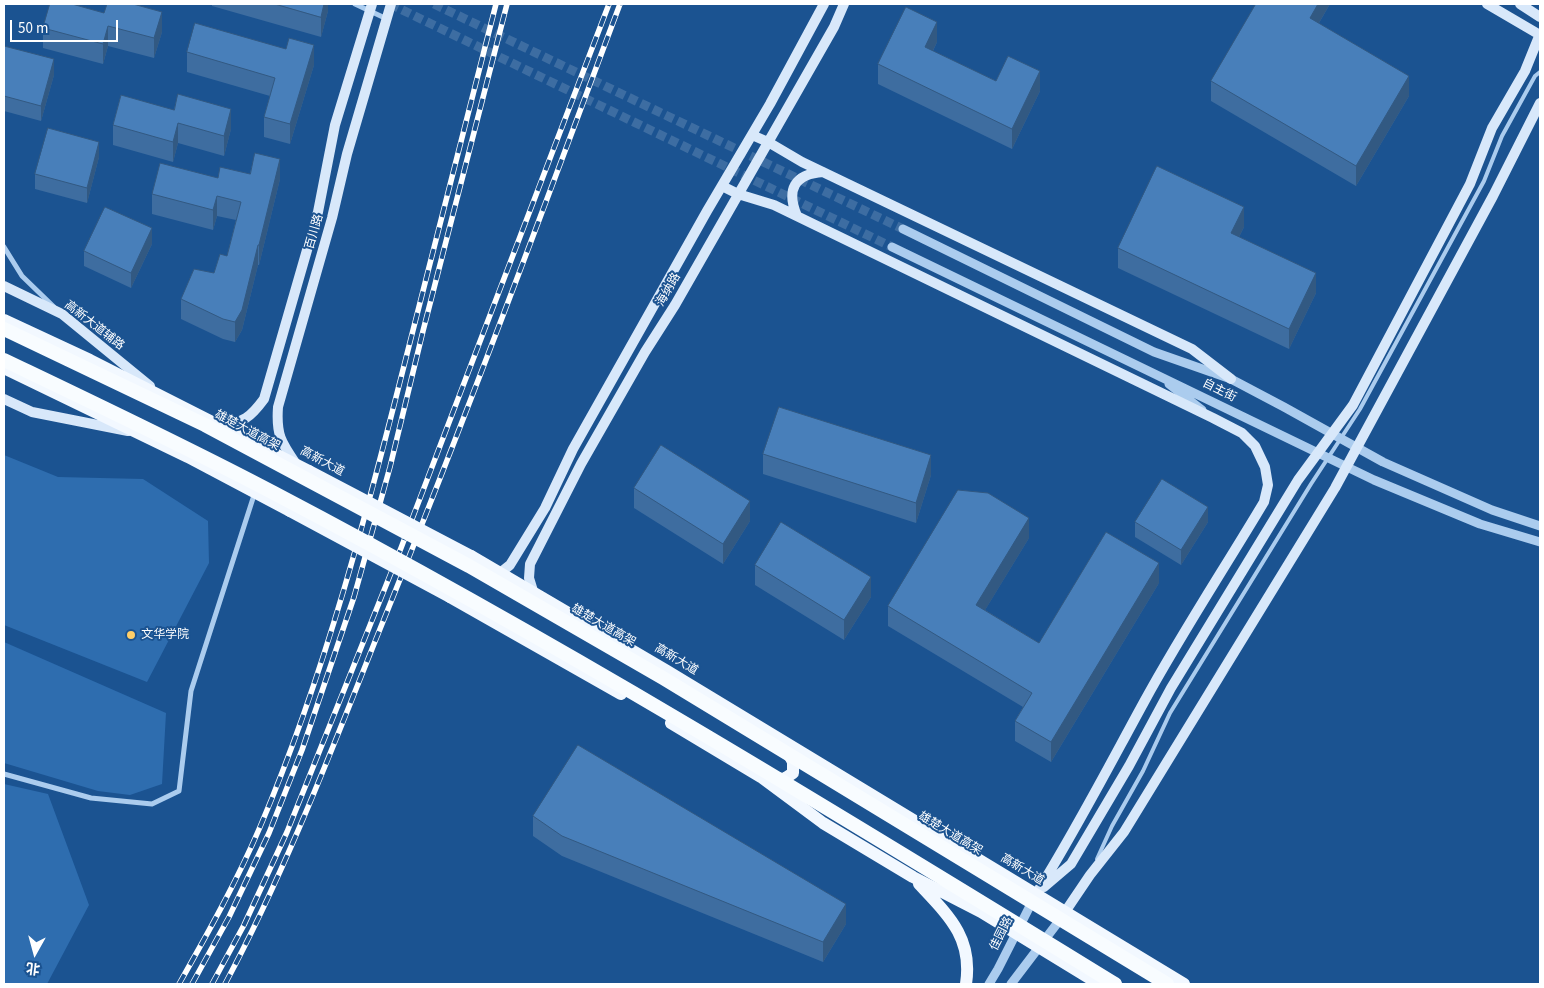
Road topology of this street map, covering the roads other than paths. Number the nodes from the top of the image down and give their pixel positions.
1 (355, 4) edge
2 (391, 4) edge
3 (824, 4) edge
4 (844, 4) edge
5 (1487, 4) edge
6 (1520, 4) edge
7 (371, 7) edge
8 (1540, 17) edge
9 (387, 19) junction
10 (1540, 35) edge
11 (1540, 72) edge
12 (1540, 103) edge
13 (752, 135) junction
14 (768, 142) junction
15 (824, 172) junction
16 (722, 186) junction
17 (738, 194) junction
18 (796, 216) junction
19 (903, 229) tunnel mouth
20 (4, 246) edge
21 (892, 246) tunnel mouth
22 (4, 286) edge
23 (62, 314) junction
24 (4, 320) edge
25 (4, 329) edge
26 (4, 360) edge
27 (4, 369) edge
28 (1148, 369) junction
29 (1231, 379) junction
30 (163, 396) junction
31 (4, 399) edge
32 (112, 412) junction
33 (1213, 418) junction
34 (221, 425) junction
35 (142, 434) junction
36 (1336, 436) junction
37 (1358, 448) junction
38 (1318, 453) junction
39 (1328, 458) junction
40 (296, 464) junction
41 (1347, 467) junction
42 (255, 491) junction
43 (1540, 526) edge
44 (1540, 542) edge
45 (500, 573) junction
46 (533, 591) junction
47 (781, 740) junction
48 (4, 774) edge
49 (761, 777) junction
50 (1090, 875) junction
51 (913, 877) junction
52 (1036, 894) junction
53 (1065, 912) junction
54 (1016, 934) junction
55 (1038, 947) junction
56 (966, 984) edge
57 (989, 984) edge
58 (1011, 984) edge
59 (1099, 984) edge
60 (1115, 984) edge
61 (1167, 984) edge
62 (1184, 984) edge

1 - 7 street
2 - 9 main road, 百川路
3 - 13 main road, 海纳路
4 - 14 main road, 海纳路
5 - 10 main road
6 - 8 main road
7 - 9 street
7 - 34 main road, 百川路
9 - 40 main road, 百川路
10 - 36 main road
11 - 36 lane
12 - 37 main road
13 - 14 main road
13 - 16 main road, 海纳路
14 - 15 main road
14 - 17 main road, 海纳路
15 - 18 main road
15 - 29 main road
16 - 17 main road
16 - 45 main road, 海纳路
17 - 18 main road
17 - 46 main road, 海纳路
18 - 33 main road
19 - 29 street, 自主街
20 - 23 street
21 - 28 street, 自主街
22 - 23 main road, 高新大道辅路
23 - 30 main road, 高新大道辅路
24 - 30 main road, 高新大道
25 - 61 highway, 雄楚大道高架, bridge
26 - 32 highway, bridge
27 - 32 highway, bridge
27 - 35 main road
28 - 33 street
28 - 38 street, 自主街
29 - 36 street, 自主街
30 - 34 main road, 高新大道
31 - 35 main road
32 - 60 highway, bridge
33 - 52 main road
34 - 40 main road, 高新大道
35 - 42 main road
36 - 37 street, 自主街
36 - 38 main road
36 - 39 lane
37 - 41 main road
37 - 43 street, 自主街
38 - 39 street, 自主街
38 - 52 main road
39 - 41 street, 自主街
39 - 50 lane
40 - 45 main road, 高新大道, bridge
41 - 44 street, 自主街
41 - 50 main road
42 - 48 street
42 - 49 main road, bridge
45 - 46 main road, 高新大道
46 - 47 main road, 高新大道
47 - 49 main road
47 - 52 main road, 高新大道
49 - 51 main road
50 - 53 main road
51 - 54 main road
51 - 56 main road
52 - 53 main road, 高新大道
52 - 54 street, 佳园路
53 - 55 street
53 - 62 main road, 高新大道
54 - 55 main road
54 - 57 street, 佳园路
55 - 58 street
55 - 59 main road

